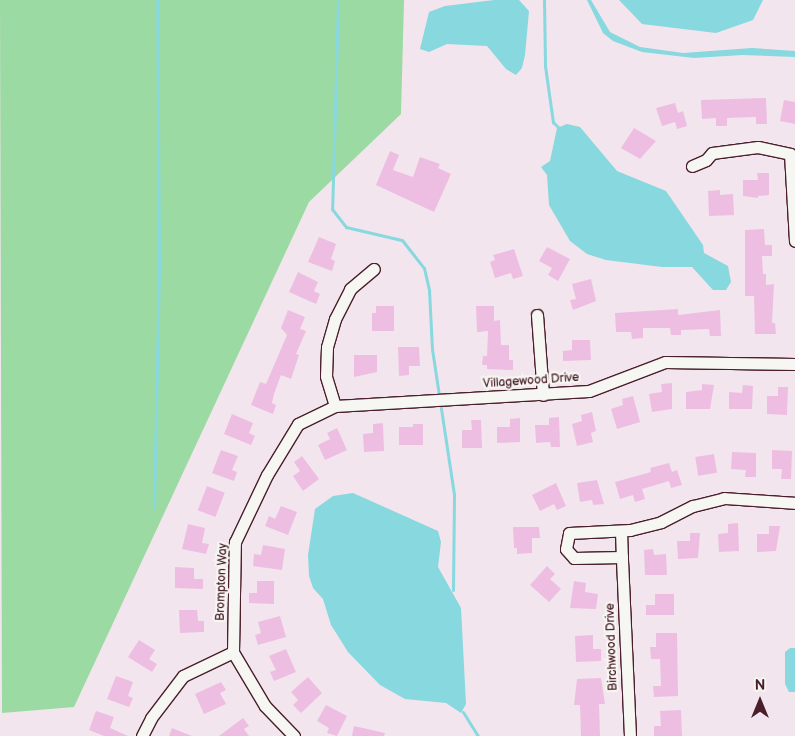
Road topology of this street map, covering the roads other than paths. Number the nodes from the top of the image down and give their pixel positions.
1 (692, 166) dead end
2 (795, 241) edge
3 (374, 268) dead end
4 (537, 315) dead end
5 (795, 364) edge
6 (543, 395) junction
7 (335, 406) junction
8 (298, 424) joint
9 (795, 503) edge
10 (621, 531) junction
11 (622, 557) junction
12 (233, 652) junction
13 (142, 736) edge
14 (294, 736) edge
15 (630, 736) edge

1 - 2 street
3 - 7 street
4 - 6 street
5 - 6 street, Villagewood Drive
6 - 7 street, Villagewood Drive
7 - 8 street, Villagewood Drive
8 - 12 street, Brompton Way
9 - 10 street
10 - 11 street, Birchwood Drive
10 - 11 street
11 - 15 street, Birchwood Drive
12 - 13 street
12 - 14 street

